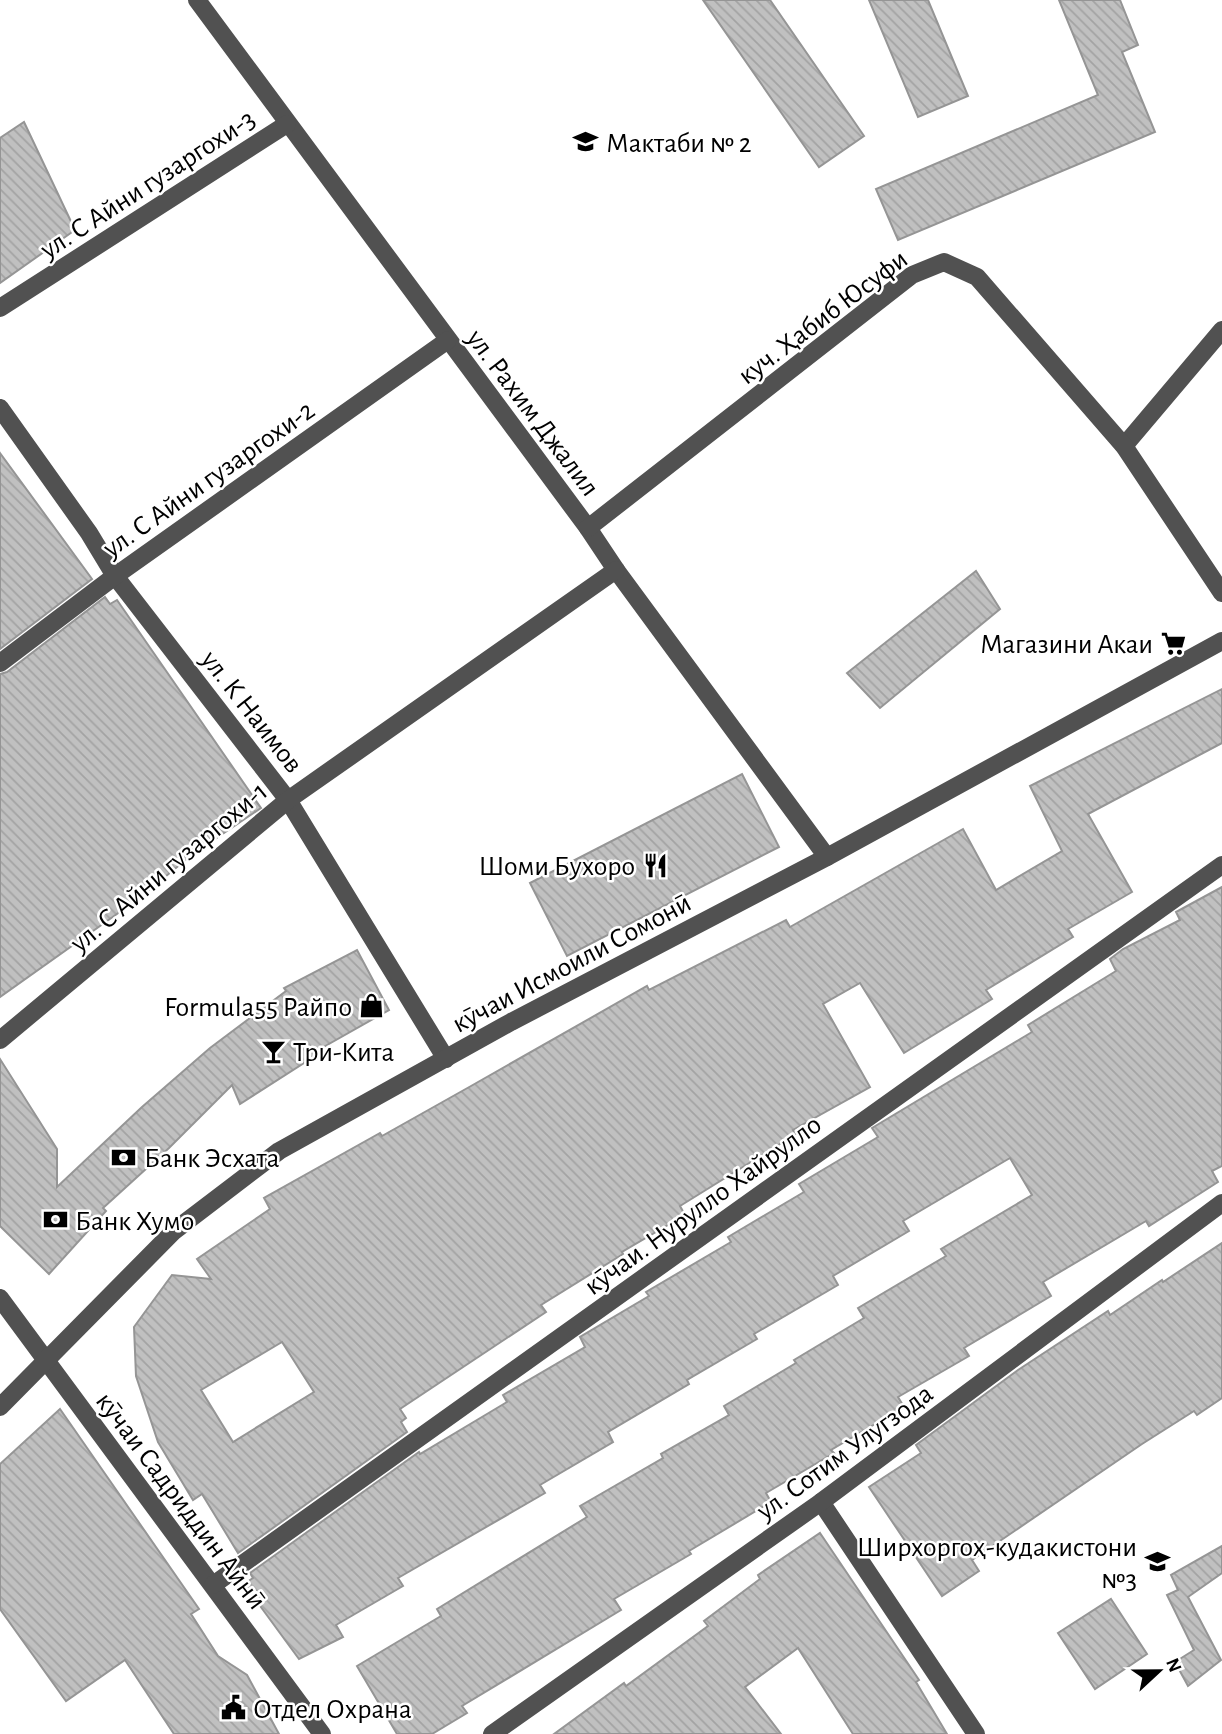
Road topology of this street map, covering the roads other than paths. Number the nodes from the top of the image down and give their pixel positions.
1 (197, 0) edge
2 (286, 124) junction
3 (0, 308) edge
4 (1222, 330) edge
5 (448, 340) junction
6 (0, 408) edge
7 (1124, 446) junction
8 (588, 528) junction
9 (616, 570) junction
10 (116, 576) junction
11 (1222, 593) edge
12 (1222, 641) edge
13 (0, 663) edge
14 (289, 800) junction
15 (827, 856) junction
16 (1222, 865) edge
17 (0, 1040) edge
18 (446, 1059) junction
19 (1222, 1203) edge
20 (0, 1298) edge
21 (46, 1361) junction
22 (0, 1408) edge
23 (821, 1502) junction
24 (213, 1585) junction
25 (322, 1734) edge
26 (492, 1734) edge
27 (976, 1734) edge

1 - 2 street, ул. Рахим Джалил
2 - 3 street, ул. С Айни гузаргохи-3
2 - 5 street, ул. Рахим Джалил
4 - 7 street
5 - 8 street, ул. Рахим Джалил
5 - 10 street, ул. С Айни гузаргохи-2
6 - 10 street, ул. К Наимов
7 - 8 street, куч. Ҳабиб Юсуфи
7 - 11 street, куч. Ҳабиб Юсуфи
8 - 9 street, ул. Рахим Джалил
9 - 14 street, ул. С Айни гузаргохи-1
9 - 15 street, ул. Рахим Джалил
10 - 13 street, ул. С Айни гузаргохи-2
10 - 14 street, ул. К Наимов
12 - 15 street, кӯчаи Исмоили Сомонӣ
14 - 17 street, ул. С Айни гузаргохи-1
14 - 18 street, ул. К Наимов
15 - 18 street, кӯчаи Исмоили Сомонӣ
16 - 24 street, кӯчаи. Нурулло Хайрулло
18 - 21 street, кӯчаи Исмоили Сомонӣ
19 - 23 street, ул. Сотим Улугзода
20 - 21 street, кӯчаи Садриддин Айнӣ
21 - 22 street, кӯчаи Исмоили Сомонӣ
21 - 24 street, кӯчаи Садриддин Айнӣ
23 - 26 street, ул. Сотим Улугзода
23 - 27 street
24 - 25 street, кӯчаи Садриддин Айнӣ

